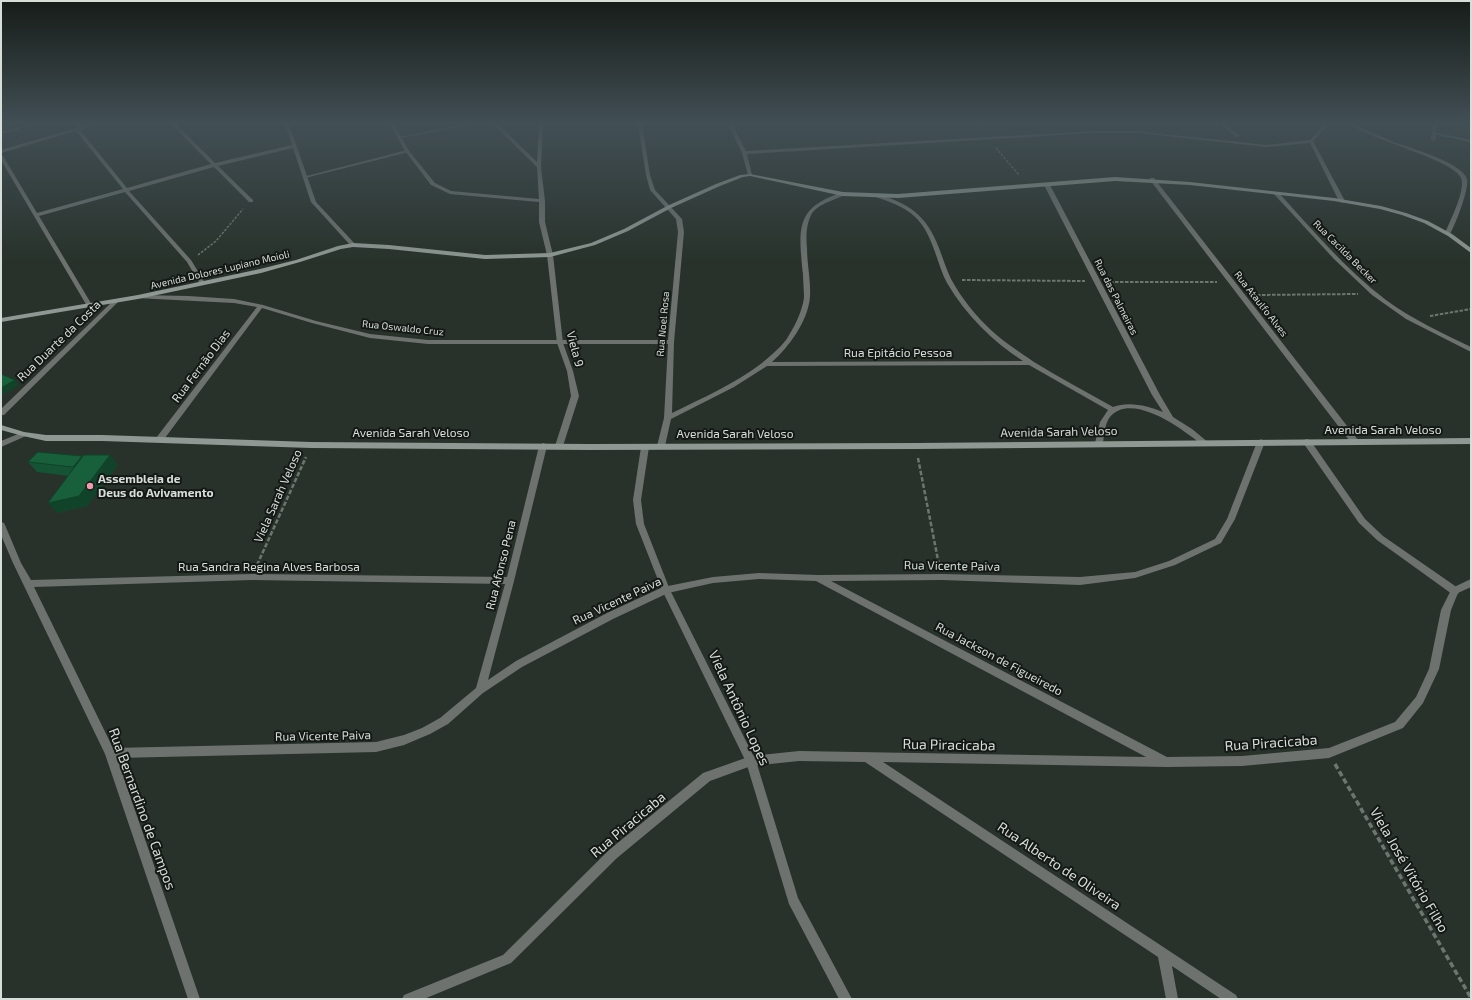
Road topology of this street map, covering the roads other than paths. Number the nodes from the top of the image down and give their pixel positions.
1 (10, 171) edge
2 (111, 171) edge
3 (192, 171) edge
4 (219, 171) edge
5 (303, 171) edge
6 (327, 171) edge
7 (422, 171) edge
8 (539, 171) edge
9 (647, 171) edge
10 (749, 171) edge
11 (1326, 171) edge
12 (1458, 171) edge
13 (750, 175) junction
14 (305, 176) junction
15 (1152, 179) junction
16 (1047, 185) junction
17 (125, 189) junction
18 (1276, 193) junction
19 (842, 194) junction
20 (878, 196) junction
21 (251, 201) road end
22 (542, 201) junction
23 (1342, 201) junction
24 (670, 207) junction
25 (37, 215) junction
26 (1448, 233) junction
27 (353, 245) junction
28 (1471, 251) edge
29 (550, 255) junction
30 (202, 283) junction
31 (138, 297) junction
32 (116, 301) junction
33 (89, 305) junction
34 (261, 306) junction
35 (1, 320) edge
36 (671, 342) junction
37 (560, 343) junction
38 (1471, 350) edge
39 (1032, 363) junction
40 (764, 364) junction
41 (1113, 410) junction
42 (1, 413) edge
43 (668, 418) junction
44 (1170, 418) junction
45 (1, 427) edge
46 (23, 434) junction
47 (159, 440) junction
48 (1471, 441) edge
49 (1261, 442) junction
50 (1306, 442) junction
51 (1355, 442) junction
52 (1099, 443) junction
53 (1205, 443) junction
54 (1, 444) edge
55 (543, 446) junction
56 (559, 446) junction
57 (661, 446) junction
58 (645, 447) junction
59 (1, 525) edge
60 (818, 578) junction
61 (510, 581) junction
62 (1471, 583) edge
63 (28, 584) junction
64 (666, 590) junction
65 (1455, 591) junction
66 (480, 690) junction
67 (110, 753) junction
68 (868, 758) junction
69 (751, 761) junction
70 (1167, 762) junction
71 (1163, 953) junction
72 (194, 999) edge
73 (408, 999) edge
74 (846, 999) edge
75 (1172, 999) edge
76 (1232, 999) edge

1 - 25 street
2 - 17 street
3 - 17 street
4 - 21 street
5 - 14 street
6 - 14 street
7 - 22 street
8 - 22 street, Viela 9
9 - 24 street, Rua Noel Rosa
10 - 13 street
11 - 23 street
12 - 26 street
13 - 19 main road, Avenida Dolores Lupiano Moioli
13 - 24 main road, Avenida Dolores Lupiano Moioli
14 - 27 street
15 - 16 main road, Avenida Dolores Lupiano Moioli
15 - 18 main road, Avenida Dolores Lupiano Moioli
15 - 51 street, Rua Ataulfo Alves
16 - 20 main road, Avenida Dolores Lupiano Moioli
16 - 44 street, Rua das Palmeiras
17 - 25 street
17 - 30 street
18 - 23 main road, Avenida Dolores Lupiano Moioli
18 - 38 street, Rua Cacilda Becker
19 - 20 main road, Avenida Dolores Lupiano Moioli
19 - 40 street
20 - 39 street
22 - 29 street, Viela 9
23 - 26 main road, Avenida Dolores Lupiano Moioli
24 - 29 main road, Avenida Dolores Lupiano Moioli
24 - 36 street, Rua Noel Rosa
25 - 33 street
26 - 28 main road, Avenida Dolores Lupiano Moioli
27 - 29 main road, Avenida Dolores Lupiano Moioli
27 - 30 main road, Avenida Dolores Lupiano Moioli
29 - 37 street, Viela 9
30 - 31 main road, Avenida Dolores Lupiano Moioli
31 - 32 main road, Avenida Dolores Lupiano Moioli
31 - 34 street, Rua Oswaldo Cruz
32 - 33 main road, Avenida Dolores Lupiano Moioli
32 - 42 street, Rua Duarte da Costa
33 - 35 main road, Avenida Dolores Lupiano Moioli
34 - 37 street, Rua Oswaldo Cruz
34 - 47 street, Rua Fernão Dias
36 - 37 street, Rua Oswaldo Cruz
36 - 43 street, Rua Noel Rosa
37 - 56 street, Viela 9
39 - 40 street, Rua Epitácio Pessoa
39 - 41 street
40 - 43 street
41 - 44 street
41 - 52 street
43 - 57 street, Rua Noel Rosa
44 - 53 street
45 - 46 main road, Avenida Sarah Veloso
46 - 47 main road, Avenida Sarah Veloso
46 - 54 street
47 - 55 main road, Avenida Sarah Veloso
48 - 51 main road, Avenida Sarah Veloso
49 - 50 main road, Avenida Sarah Veloso
49 - 53 main road, Avenida Sarah Veloso
49 - 60 street, Rua Vicente Paiva
50 - 51 main road, Avenida Sarah Veloso
50 - 65 street
52 - 53 main road, Avenida Sarah Veloso
52 - 57 main road, Avenida Sarah Veloso
55 - 56 main road, Avenida Sarah Veloso
55 - 61 street, Rua Afonso Pena
56 - 58 main road, Avenida Sarah Veloso
57 - 58 main road, Avenida Sarah Veloso
58 - 64 street, Viela Antônio Lopes
59 - 63 street, Rua Bernardino de Campos
60 - 64 street, Rua Vicente Paiva
60 - 70 street, Rua Jackson de Figueiredo
61 - 63 street, Rua Sandra Regina Alves Barbosa
61 - 66 street, Rua Afonso Pena
62 - 65 street
63 - 67 street, Rua Bernardino de Campos
64 - 66 street, Rua Vicente Paiva
64 - 69 street, Viela Antônio Lopes
65 - 70 street, Rua Piracicaba
66 - 67 street, Rua Vicente Paiva
67 - 72 street, Rua Bernardino de Campos
68 - 69 street, Rua Piracicaba
68 - 70 street, Rua Piracicaba
68 - 71 street, Rua Alberto de Oliveira
69 - 73 street, Rua Piracicaba
69 - 74 street, Viela Antônio Lopes
71 - 75 street
71 - 76 street, Rua Alberto de Oliveira

